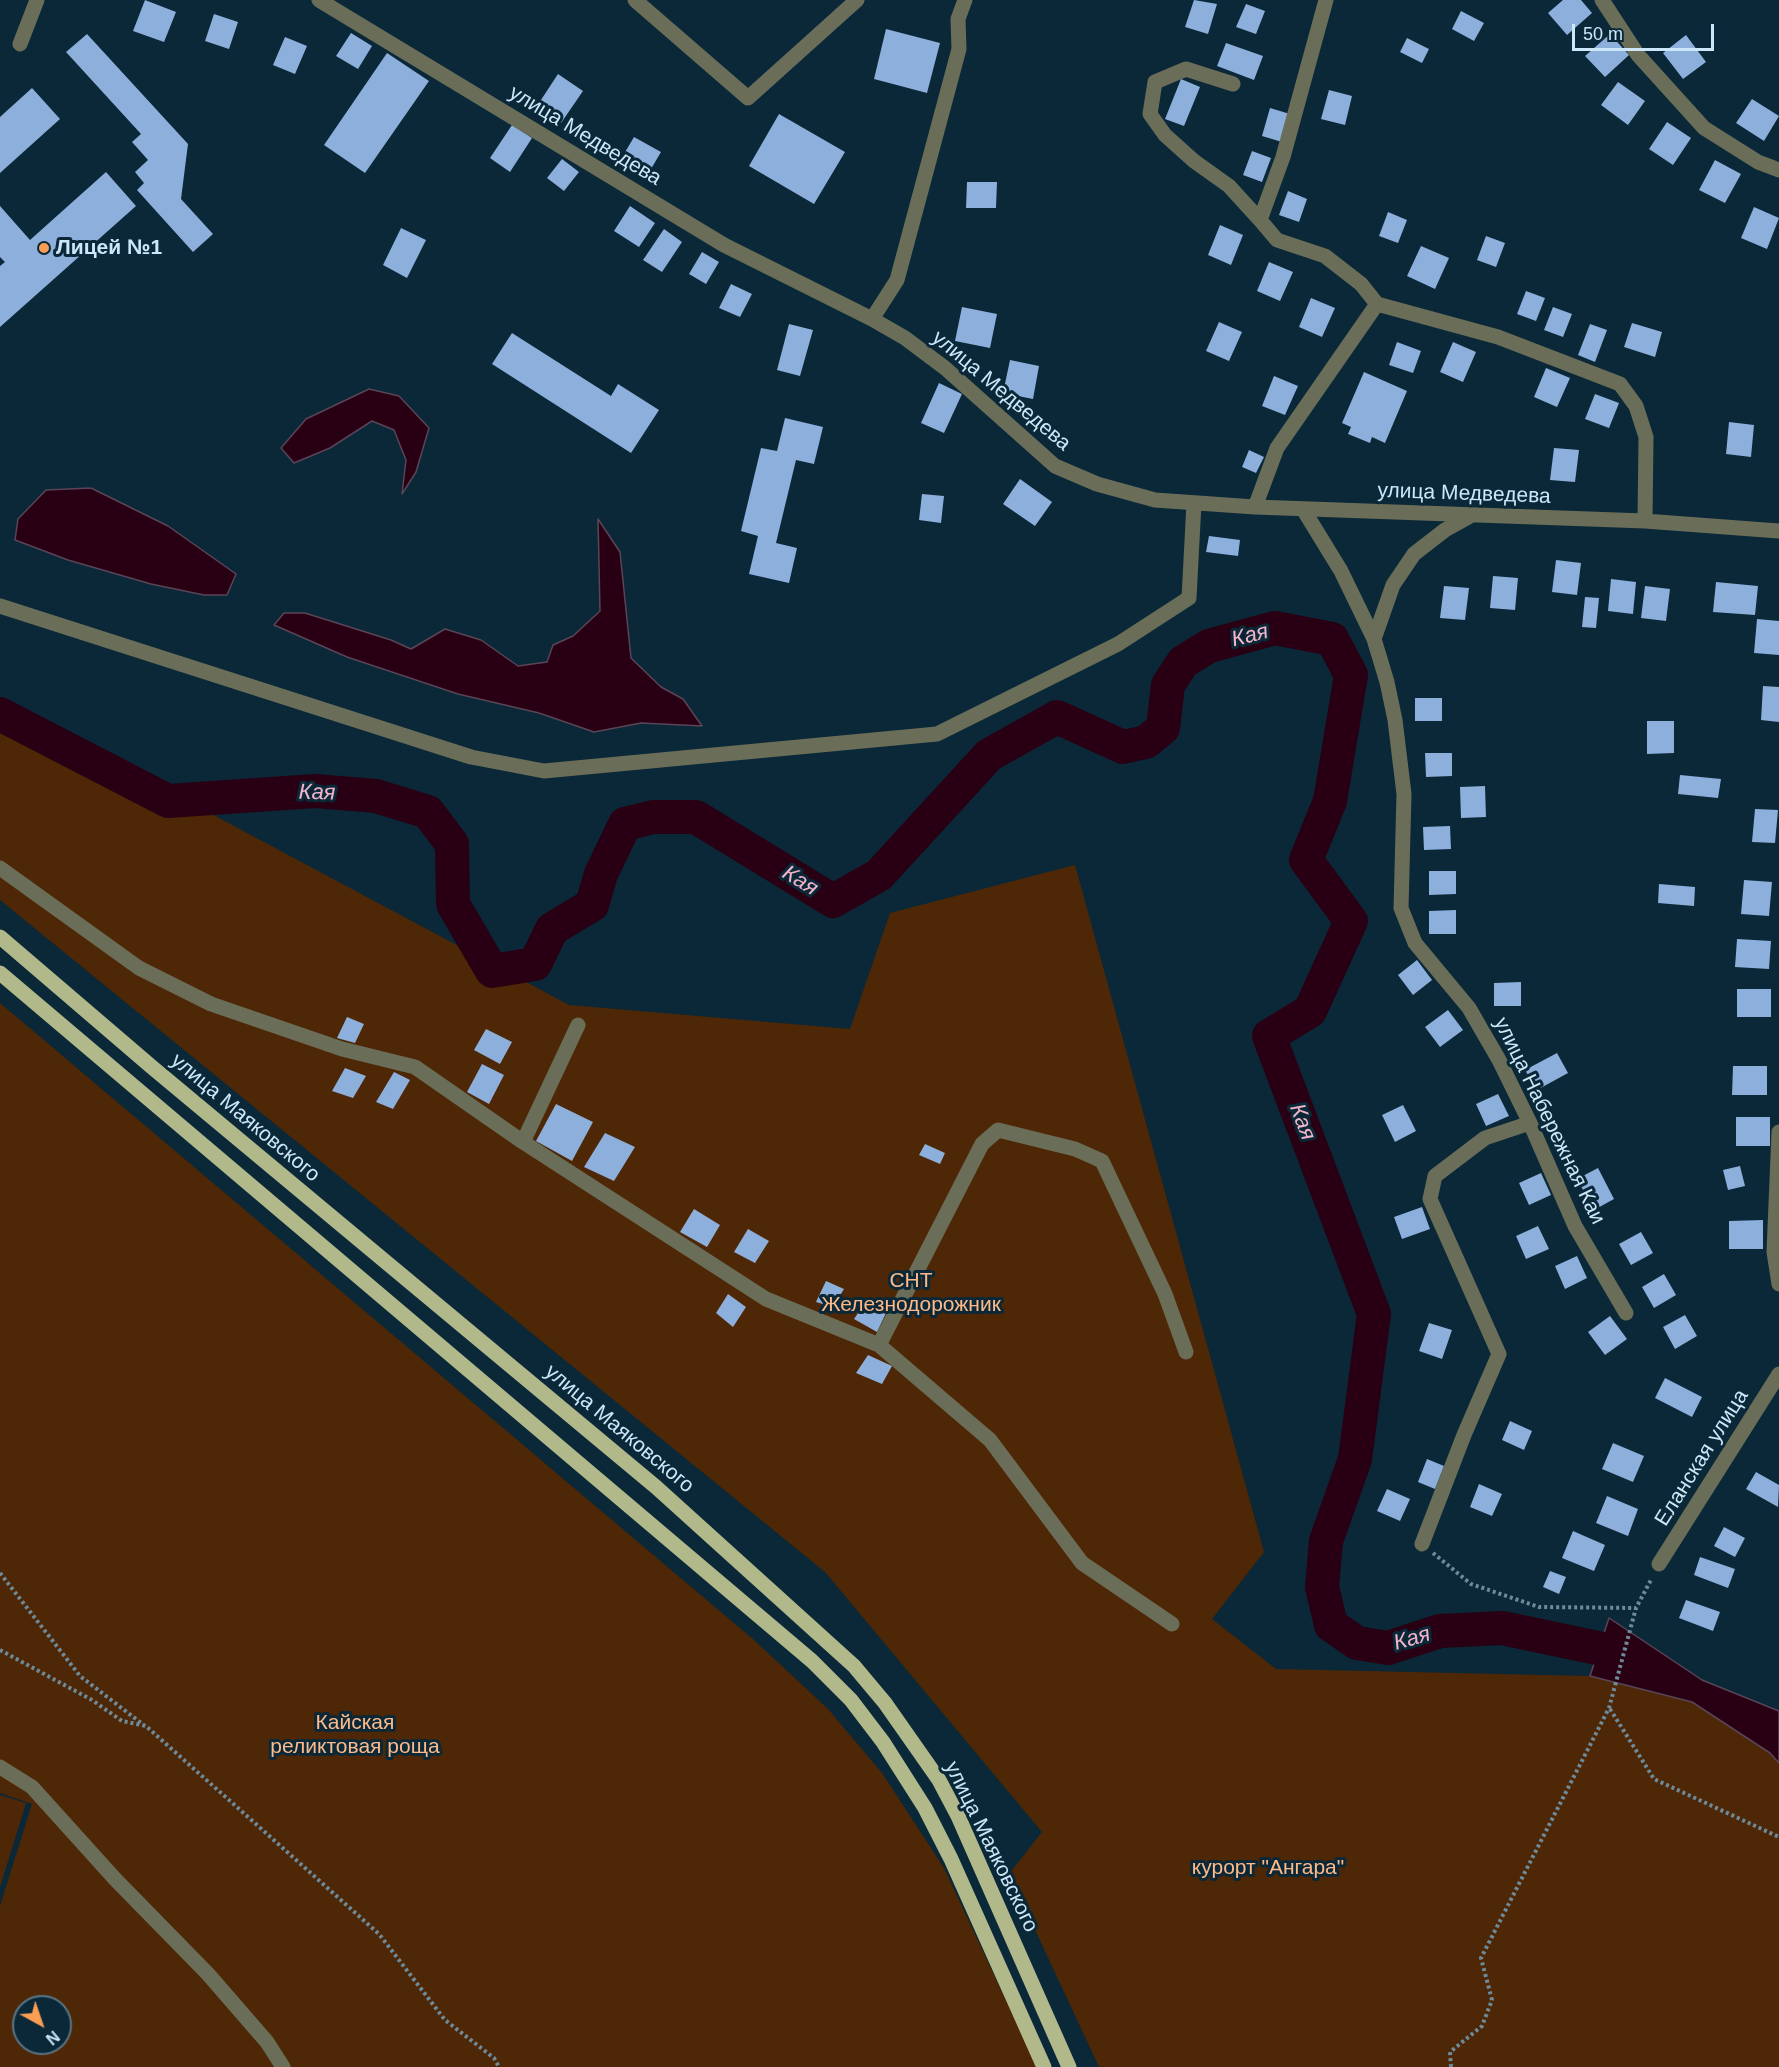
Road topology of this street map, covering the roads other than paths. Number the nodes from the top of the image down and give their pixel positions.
1 (37, 0) edge
2 (319, 0) edge
3 (635, 0) edge
4 (857, 0) edge
5 (965, 0) edge
6 (1326, 0) edge
7 (1602, 0) edge
8 (20, 44) dead end
9 (1233, 84) dead end
10 (1779, 170) edge
11 (1260, 220) junction
12 (1377, 304) junction
13 (872, 319) junction
14 (1194, 503) junction
15 (1255, 507) junction
16 (1303, 509) junction
17 (1472, 515) junction
18 (1645, 521) junction
19 (1779, 531) edge
20 (0, 606) edge
21 (1374, 639) junction
22 (0, 868) edge
23 (0, 937) edge
24 (0, 973) edge
25 (578, 1025) dead end
26 (1530, 1123) junction
27 (1779, 1132) edge
28 (523, 1142) junction
29 (1779, 1284) edge
30 (1626, 1313) dead end
31 (879, 1345) junction
32 (1186, 1352) dead end
33 (1779, 1374) edge
34 (1422, 1544) road end
35 (1659, 1564) road end
36 (1172, 1624) dead end
37 (0, 1767) edge
38 (283, 2067) edge
39 (1044, 2067) edge
40 (1069, 2067) edge

1 - 8 street
2 - 13 street, улица Медведева
3 - 4 street
5 - 13 street
6 - 11 street
7 - 10 street
9 - 11 street
11 - 12 street
12 - 15 street
12 - 18 street
13 - 14 street, улица Медведева
14 - 15 street, улица Медведева
14 - 20 street
15 - 16 street, улица Медведева
16 - 17 street, улица Медведева
16 - 21 street, улица Набережная Каи
17 - 18 street, улица Медведева
17 - 21 street
18 - 19 street, улица Медведева
21 - 26 street, улица Набережная Каи
22 - 28 street
23 - 40 main road, улица Маяковского
24 - 39 main road, улица Маяковского
25 - 28 street
26 - 30 street, улица Набережная Каи
26 - 34 street
27 - 29 street
28 - 31 street
31 - 32 street
31 - 36 street
33 - 35 street, Еланская улица
37 - 38 street

